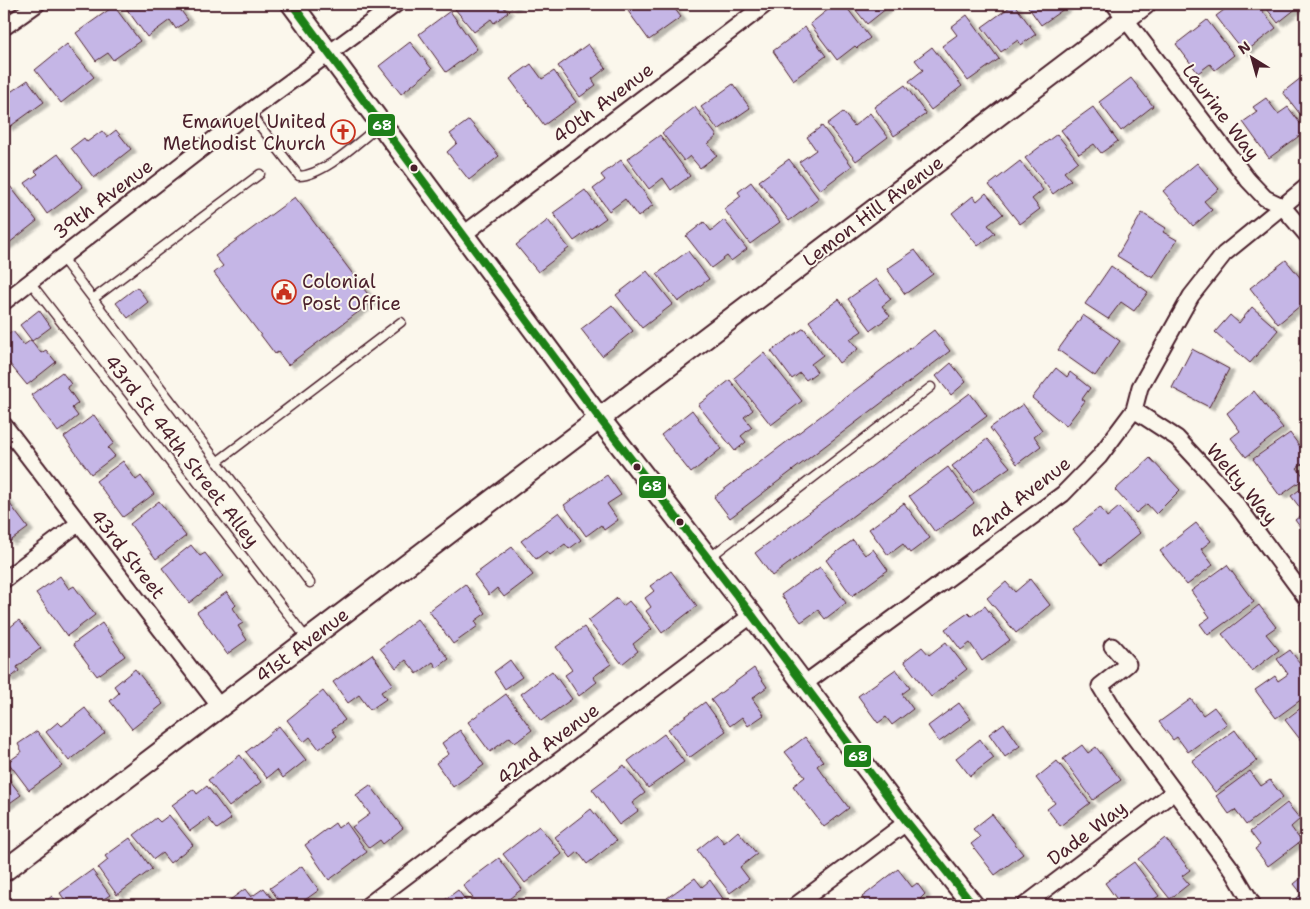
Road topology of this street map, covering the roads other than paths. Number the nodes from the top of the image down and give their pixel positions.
1 (37, 4) edge
2 (292, 4) edge
3 (396, 4) edge
4 (766, 4) edge
5 (1145, 4) edge
6 (1120, 11) edge
7 (6, 26) dead end
8 (330, 54) junction
9 (249, 112) junction
10 (382, 124) junction
11 (260, 174) dead end
12 (1306, 187) edge
13 (1282, 206) junction
14 (464, 234) junction
15 (1306, 234) edge
16 (61, 257) junction
17 (30, 282) junction
18 (93, 299) junction
19 (4, 302) edge
20 (401, 322) dead end
21 (931, 387) dead end
22 (1134, 410) junction
23 (600, 419) junction
24 (4, 425) edge
25 (217, 462) junction
26 (79, 523) junction
27 (709, 558) junction
28 (4, 580) edge
29 (310, 583) dead end
30 (1306, 598) edge
31 (752, 615) junction
32 (308, 640) junction
33 (1112, 646) dead end
34 (804, 684) junction
35 (220, 707) junction
36 (1174, 792) junction
37 (907, 822) junction
38 (4, 871) edge
39 (368, 905) edge
40 (796, 905) edge
41 (973, 905) edge
42 (1025, 905) edge
43 (1253, 905) edge

1 - 7 street
2 - 8 street
3 - 8 street, 39th Avenue
4 - 14 street, 40th Avenue
5 - 6 street, Lemon Hill Avenue
6 - 13 street, Laurine Way
6 - 23 street, Lemon Hill Avenue
8 - 9 street, 39th Avenue
8 - 10 street
9 - 10 lane
9 - 16 street, 39th Avenue
10 - 14 street
11 - 18 lane
12 - 13 street, 42nd Avenue
13 - 15 street, Laurine Way
13 - 22 street, 42nd Avenue
14 - 23 street
16 - 17 street, 39th Avenue
16 - 18 lane
17 - 19 street, 39th Avenue
17 - 32 lane, 43rd St 44th Street Alley
18 - 25 lane
20 - 25 lane
21 - 27 lane
22 - 30 street, Welty Way
22 - 34 street, 42nd Avenue
23 - 27 street
23 - 32 street, 41st Avenue
24 - 26 street, 43rd Street
25 - 29 lane
26 - 28 street
26 - 35 street, 43rd Street
27 - 31 street
31 - 34 street
31 - 39 street, 42nd Avenue
32 - 35 street, 41st Avenue
33 - 36 street
34 - 37 street
35 - 38 street, 41st Avenue
36 - 42 street, Dade Way
36 - 43 street
37 - 40 street
37 - 41 street

